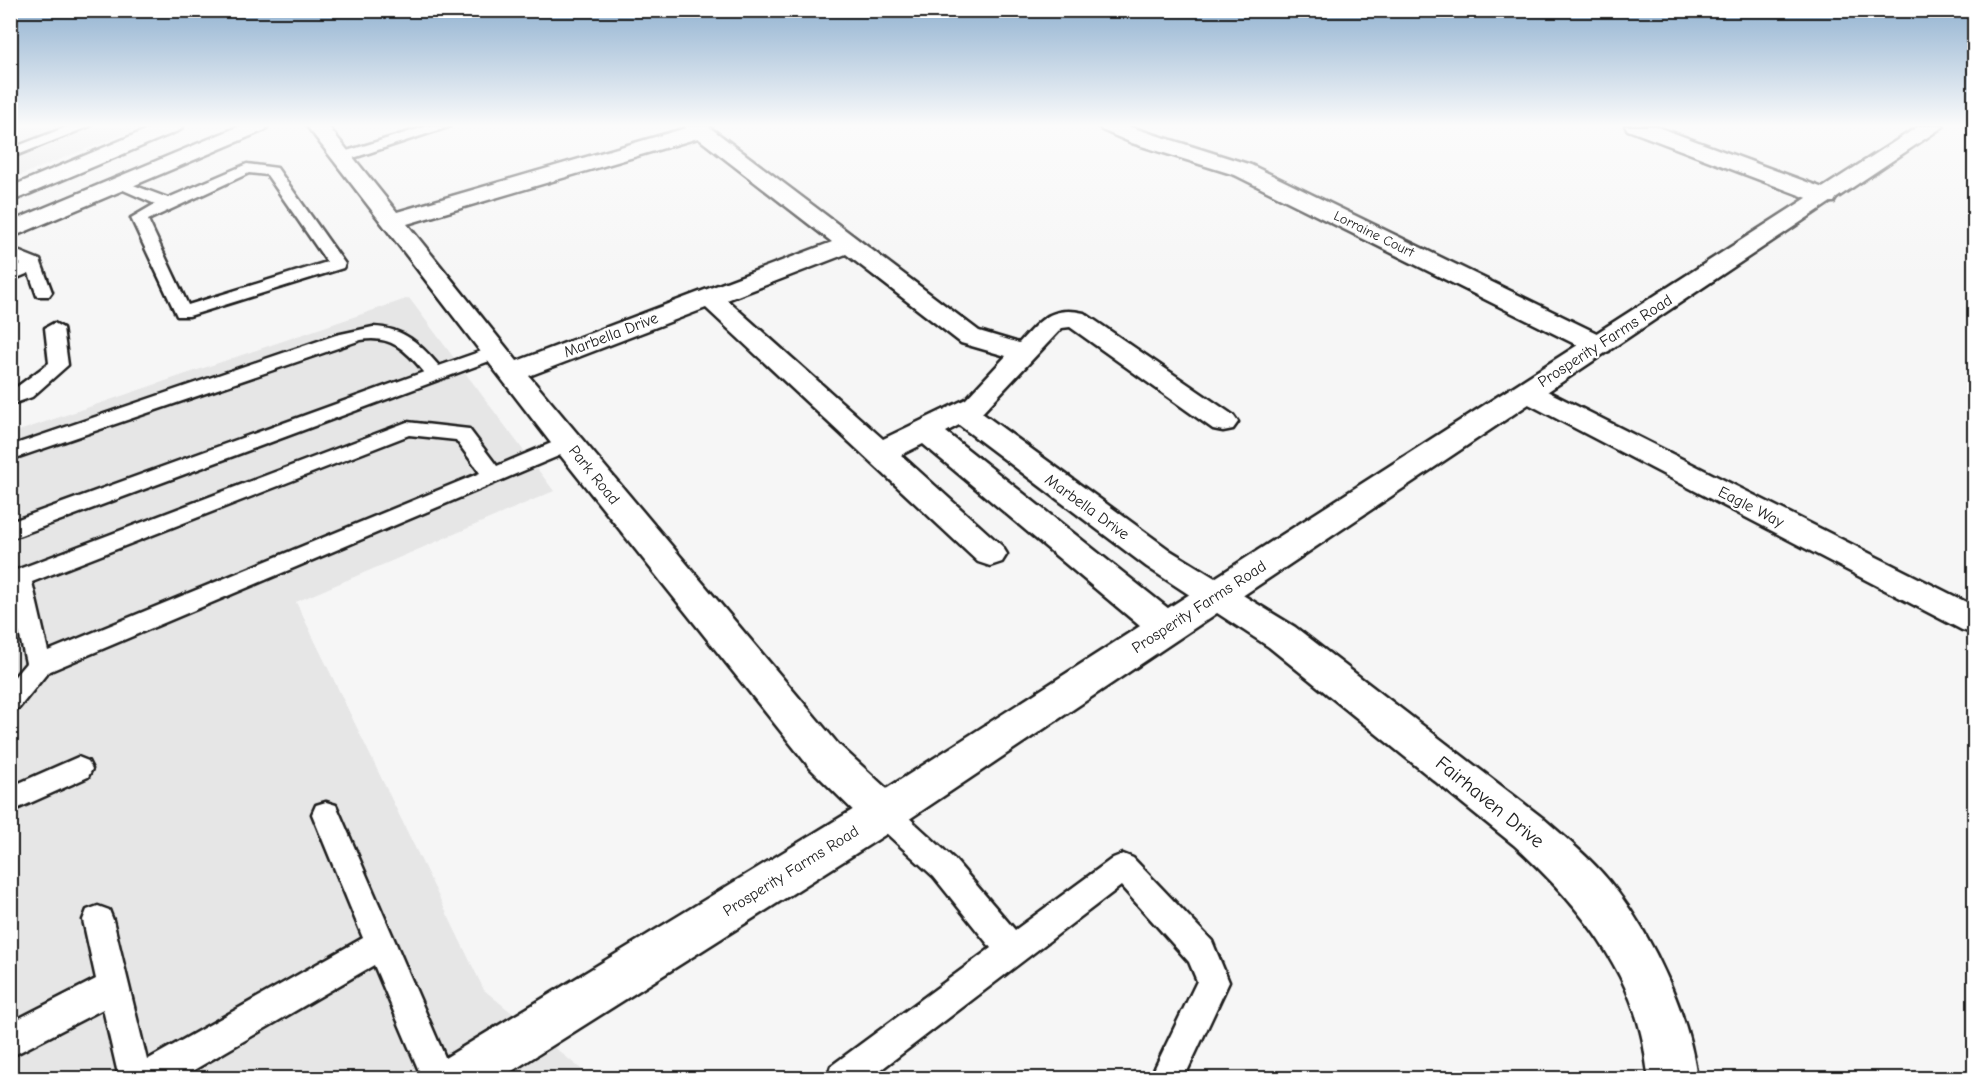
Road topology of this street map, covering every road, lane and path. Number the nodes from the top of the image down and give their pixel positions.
1 (53, 177) edge
2 (139, 177) edge
3 (228, 177) edge
4 (276, 177) edge
5 (357, 177) edge
6 (537, 177) edge
7 (762, 177) edge
8 (1257, 177) edge
9 (1772, 177) edge
10 (1857, 177) edge
11 (120, 185) junction
12 (10, 195) edge
13 (1826, 197) junction
14 (168, 204) junction
15 (392, 221) junction
16 (10, 231) edge
17 (849, 244) junction
18 (10, 253) edge
19 (33, 264) junction
20 (10, 276) edge
21 (43, 292) dead end
22 (709, 297) junction
23 (54, 328) dead end
24 (1599, 345) junction
25 (1024, 353) junction
26 (504, 362) junction
27 (435, 374) junction
28 (1527, 392) junction
29 (10, 399) edge
30 (961, 412) junction
31 (1223, 422) dead end
32 (925, 430) junction
33 (568, 444) junction
34 (882, 452) junction
35 (10, 453) edge
36 (493, 475) junction
37 (10, 531) edge
38 (990, 554) dead end
39 (1216, 596) junction
40 (1974, 621) edge
41 (1166, 627) junction
42 (39, 665) junction
43 (10, 701) edge
44 (78, 770) dead end
45 (10, 800) edge
46 (884, 813) junction
47 (326, 814) dead end
48 (98, 920) dead end
49 (381, 945) junction
50 (1012, 949) junction
51 (114, 986) junction
52 (10, 1041) edge
53 (479, 1073) edge
54 (135, 1078) edge
55 (149, 1078) edge
56 (438, 1078) edge
57 (843, 1078) edge
58 (1167, 1078) edge
59 (1673, 1078) edge

1 - 12 street
2 - 11 street
3 - 14 lane
4 - 14 lane
5 - 15 street, Park Road
6 - 15 street
7 - 17 street
8 - 24 street, Lorraine Court
9 - 13 street
10 - 13 street, Prosperity Farms Road
11 - 14 lane
11 - 16 street
13 - 24 street, Prosperity Farms Road
15 - 26 street, Park Road
17 - 22 street, Marbella Drive
17 - 25 street
18 - 19 lane
19 - 20 lane
19 - 21 lane
22 - 26 street, Marbella Drive
22 - 34 street
23 - 29 lane
24 - 28 street, Prosperity Farms Road
25 - 30 street
25 - 31 street
26 - 27 lane
26 - 33 street, Park Road
27 - 35 lane
27 - 37 lane
28 - 39 street, Prosperity Farms Road
28 - 40 street, Eagle Way
30 - 32 street
30 - 39 street, Marbella Drive
32 - 34 street
32 - 41 street
33 - 36 lane
33 - 46 street, Park Road
34 - 38 street
36 - 42 lane
36 - 42 lane
39 - 41 street, Prosperity Farms Road
39 - 59 street, Fairhaven Drive
41 - 46 street, Prosperity Farms Road
42 - 43 lane
44 - 45 lane
46 - 50 lane
46 - 53 street, Prosperity Farms Road
47 - 49 lane
48 - 51 lane
49 - 55 lane
49 - 56 lane
50 - 57 lane
50 - 58 lane
51 - 52 lane
51 - 54 lane

